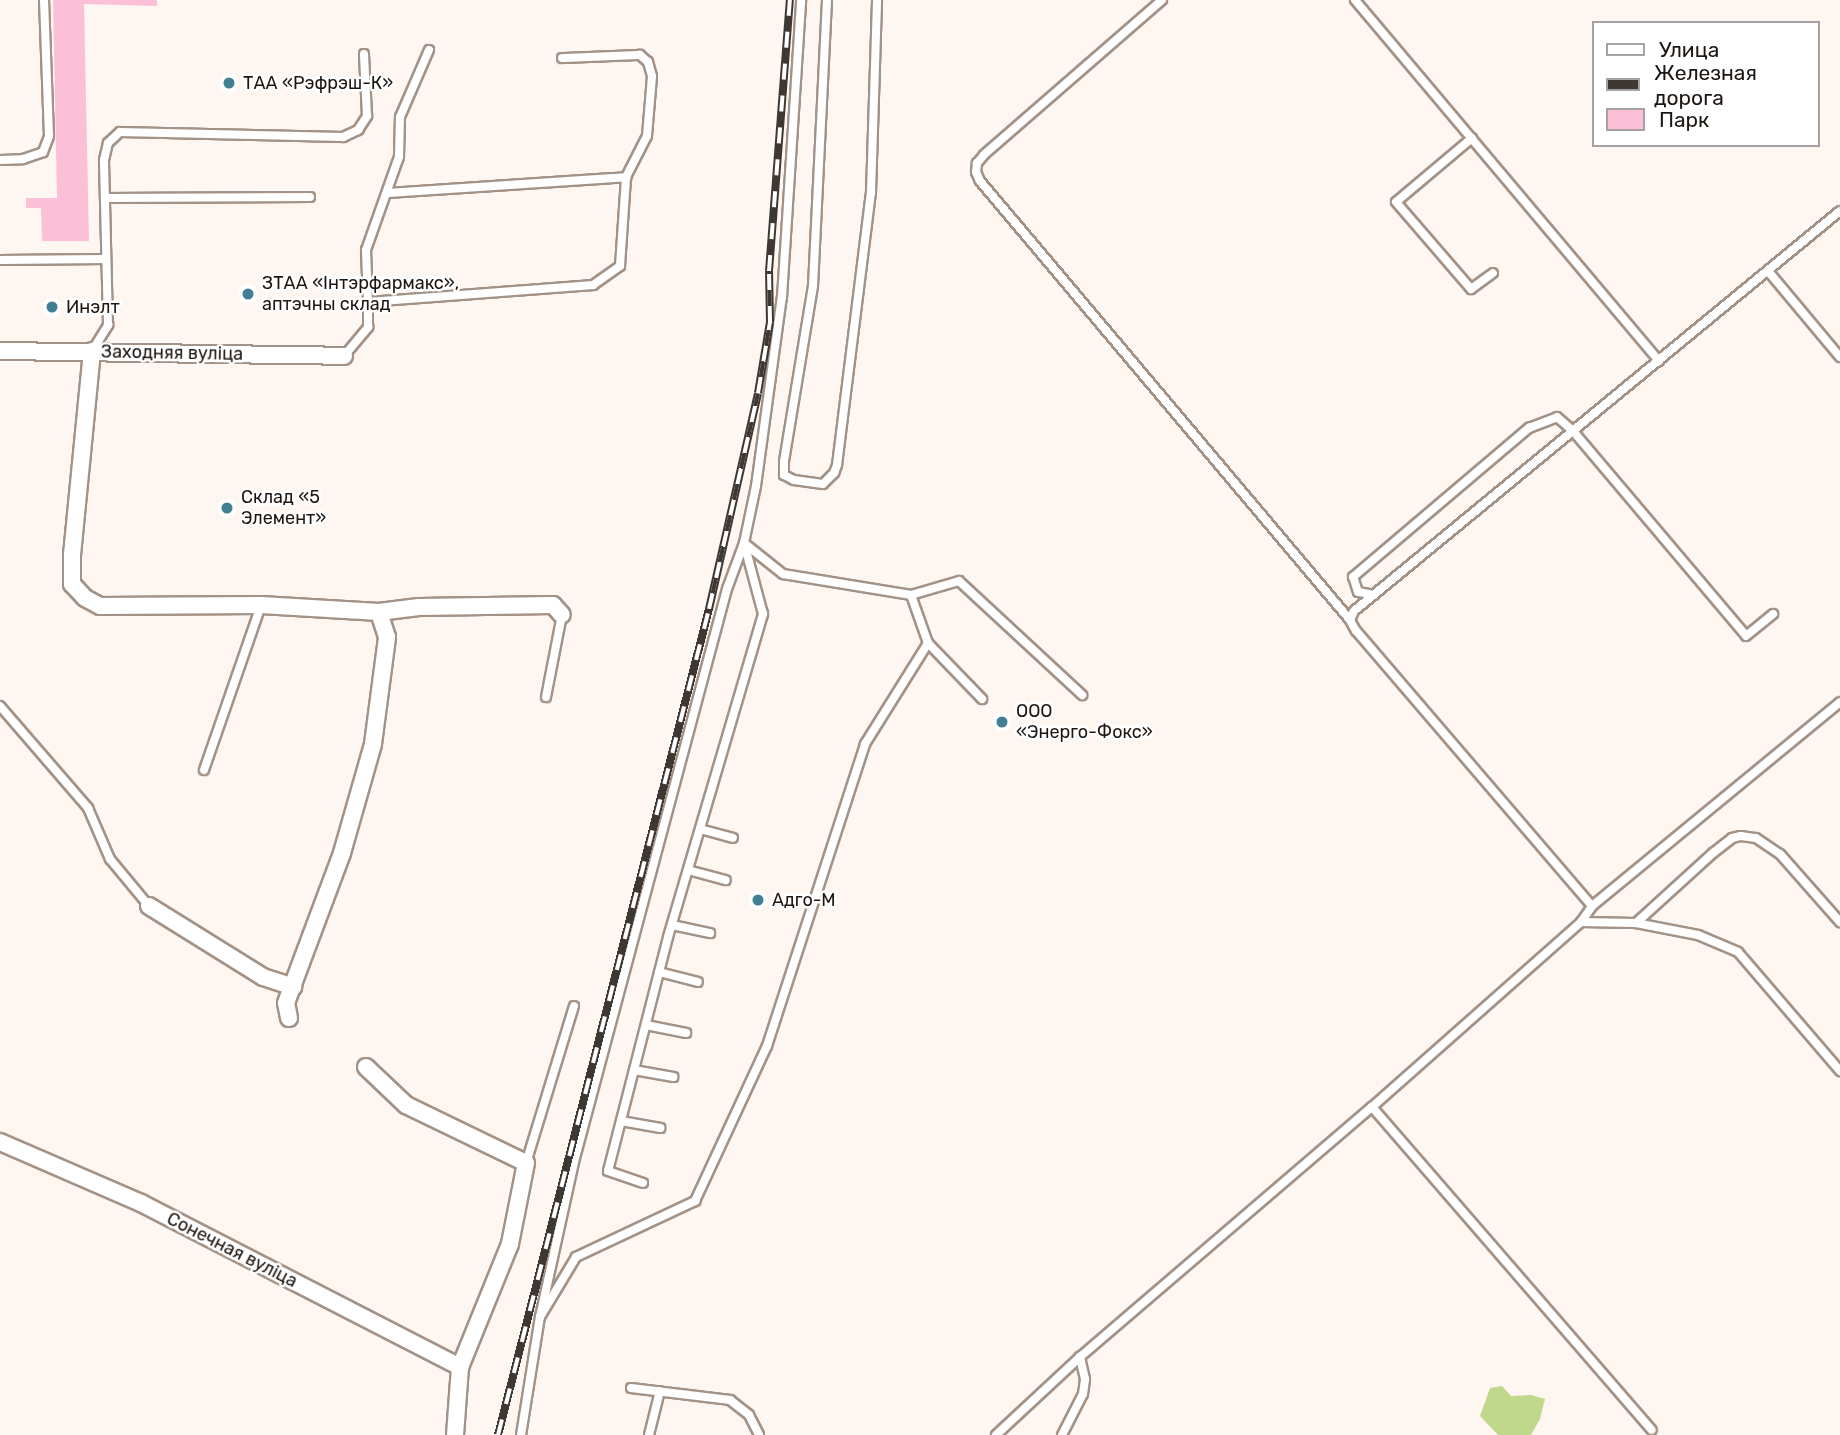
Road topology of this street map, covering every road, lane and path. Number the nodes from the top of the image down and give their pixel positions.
1 (44, 0) edge
2 (801, 0) edge
3 (827, 0) edge
4 (877, 0) edge
5 (1162, 0) edge
6 (1355, 0) edge
7 (429, 50) dead end
8 (363, 54) dead end
9 (562, 58) dead end
10 (1472, 138) junction
11 (0, 160) edge
12 (626, 177) junction
13 (388, 193) junction
14 (310, 197) dead end
15 (105, 198) junction
16 (1840, 211) edge
17 (106, 258) junction
18 (0, 260) edge
19 (1768, 271) junction
20 (1493, 273) dead end
21 (368, 302) junction
22 (0, 351) edge
23 (92, 351) junction
24 (344, 356) joint
25 (1840, 357) edge
26 (1658, 361) junction
27 (1573, 431) junction
28 (744, 543) junction
29 (911, 595) junction
30 (1374, 595) junction
31 (261, 605) junction
32 (379, 612) junction
33 (1773, 614) dead end
34 (562, 615) joint
35 (1350, 620) junction
36 (928, 643) junction
37 (1082, 695) dead end
38 (546, 697) dead end
39 (982, 699) dead end
40 (1840, 702) edge
41 (0, 706) edge
42 (204, 770) dead end
43 (700, 829) junction
44 (733, 838) dead end
45 (688, 870) junction
46 (726, 880) dead end
47 (149, 906) joint
48 (1592, 906) junction
49 (1581, 922) junction
50 (1840, 922) edge
51 (1636, 923) junction
52 (672, 925) junction
53 (710, 933) dead end
54 (659, 972) junction
55 (698, 982) dead end
56 (293, 987) junction
57 (574, 1006) dead end
58 (289, 1018) dead end
59 (646, 1026) junction
60 (686, 1033) dead end
61 (366, 1067) dead end
62 (634, 1070) junction
63 (1840, 1071) edge
64 (673, 1077) dead end
65 (1372, 1107) junction
66 (621, 1121) junction
67 (660, 1128) dead end
68 (0, 1142) edge
69 (526, 1163) junction
70 (643, 1183) dead end
71 (540, 1317) junction
72 (1080, 1357) junction
73 (460, 1367) junction
74 (631, 1388) dead end
75 (660, 1391) junction
76 (1652, 1430) dead end
77 (455, 1435) edge
78 (521, 1435) edge
79 (649, 1435) edge
80 (759, 1435) edge
81 (996, 1435) edge
82 (1062, 1435) edge

1 - 11 lane
2 - 28 lane
3 - 4 lane
5 - 35 lane
6 - 10 lane
7 - 13 lane
8 - 15 lane
9 - 12 lane
10 - 20 lane
10 - 26 lane
12 - 13 lane
12 - 21 lane
13 - 21 lane
14 - 15 lane
15 - 17 lane
16 - 19 lane
17 - 18 lane
17 - 23 lane
19 - 25 lane
19 - 26 lane
21 - 24 lane
22 - 23 street, Заходняя вуліца
23 - 24 street, Заходняя вуліца
23 - 31 street
26 - 27 lane
27 - 30 lane
27 - 30 lane
27 - 33 lane
28 - 29 lane
28 - 43 lane
28 - 71 lane
29 - 36 lane
29 - 37 lane
30 - 35 lane
31 - 32 street
31 - 42 lane
32 - 34 street
32 - 56 street
34 - 38 lane
35 - 48 lane
36 - 39 lane
36 - 71 lane
40 - 48 lane
41 - 47 lane
43 - 44 lane
43 - 45 lane
45 - 46 lane
45 - 52 lane
47 - 56 street
48 - 49 lane
49 - 51 lane
49 - 65 lane
50 - 51 lane
51 - 63 lane
52 - 53 lane
52 - 54 lane
54 - 55 lane
54 - 59 lane
56 - 58 street
57 - 69 lane
59 - 60 lane
59 - 62 lane
61 - 69 street
62 - 64 lane
62 - 66 lane
65 - 72 lane
65 - 76 lane
66 - 67 lane
66 - 70 lane
68 - 73 street, Сонечная вуліца
69 - 73 street
71 - 78 lane
72 - 81 lane
72 - 82 lane
73 - 77 street
74 - 75 lane
75 - 79 lane
75 - 80 lane

